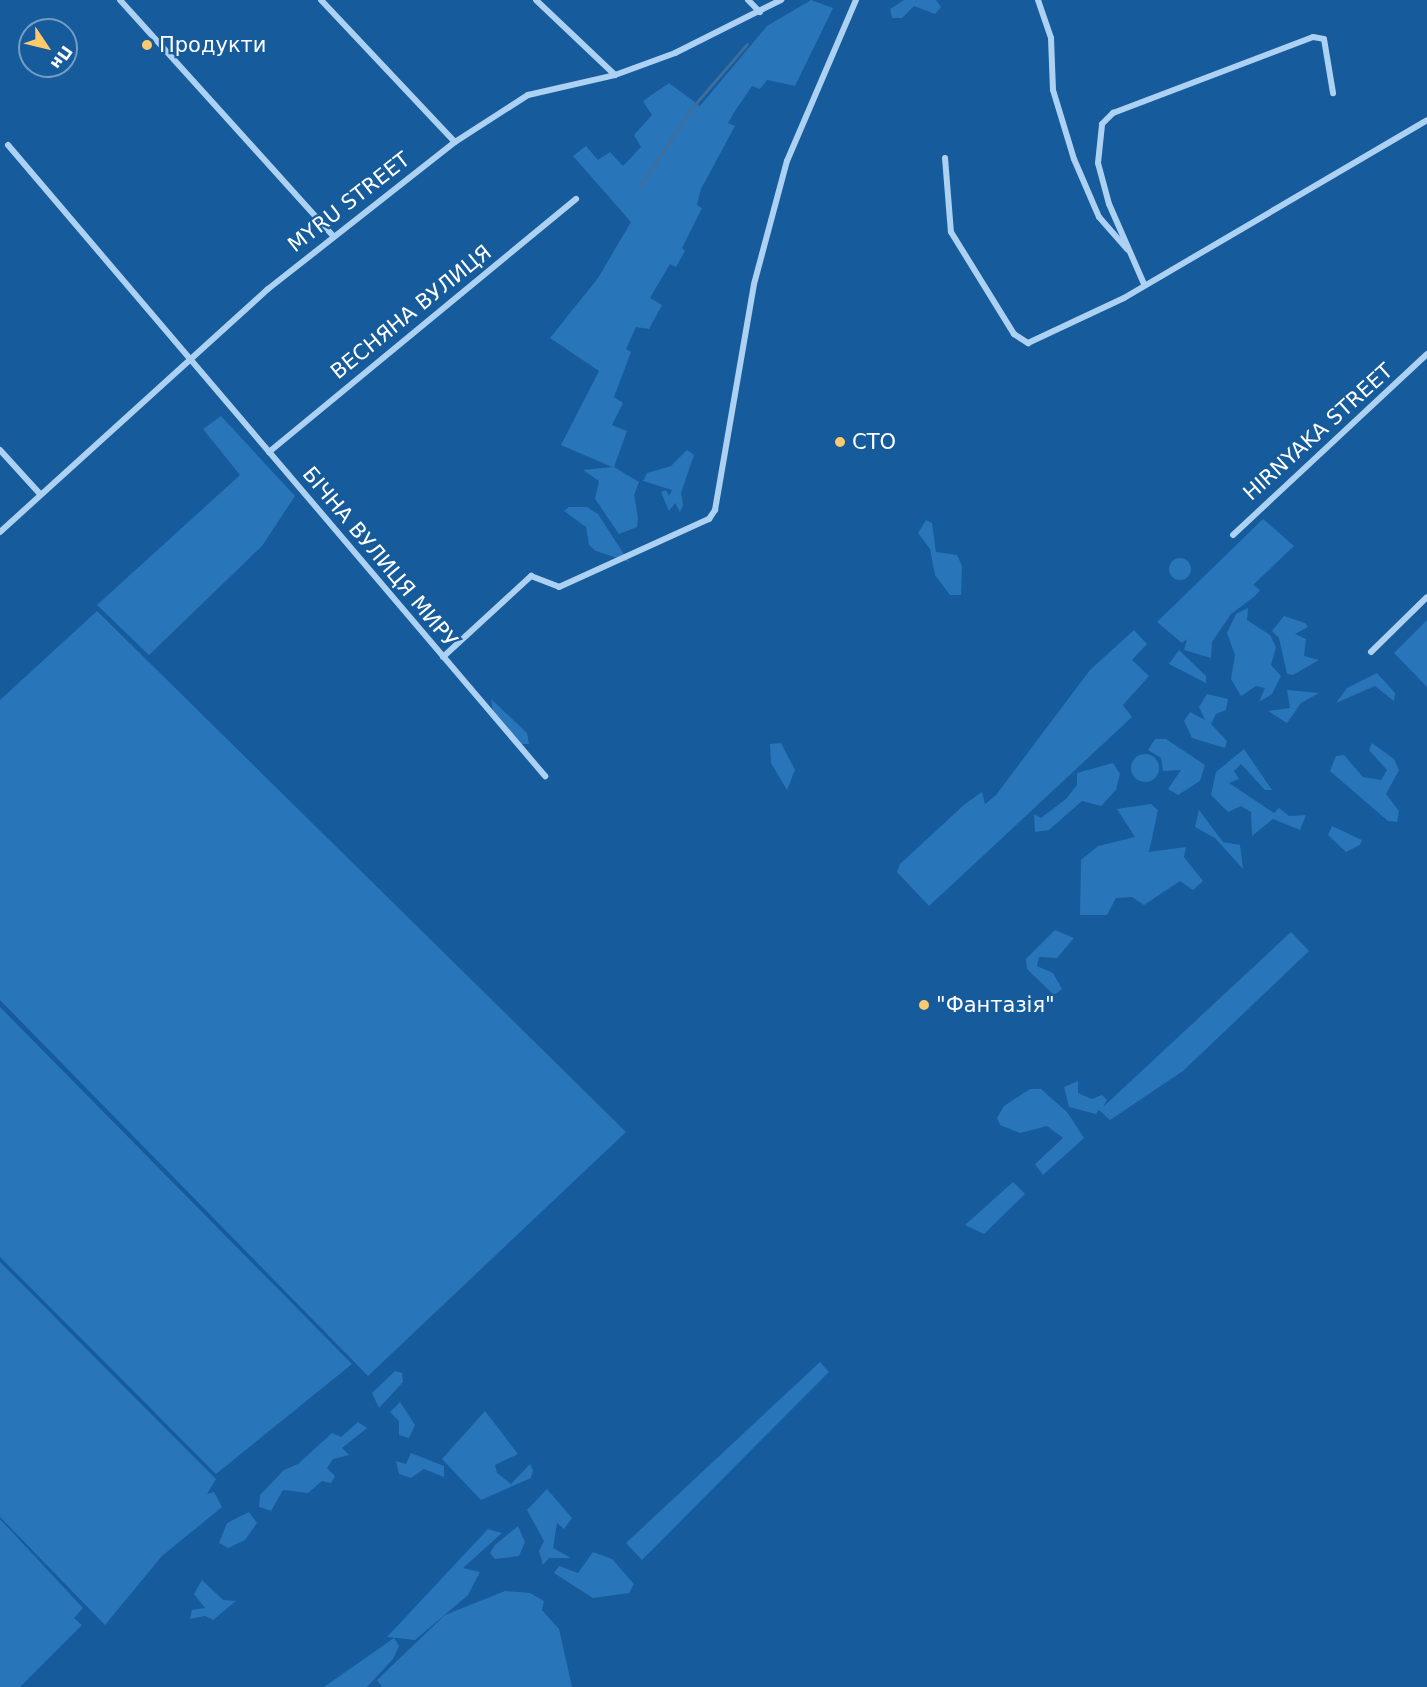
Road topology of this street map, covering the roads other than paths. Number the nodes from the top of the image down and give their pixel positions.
1 (120, 0) edge
2 (321, 0) edge
3 (536, 0) edge
4 (748, 0) edge
5 (781, 0) edge
6 (856, 0) edge
7 (1038, 0) edge
8 (760, 12) junction
9 (615, 75) junction
10 (1333, 93) dead end
11 (1427, 120) edge
12 (455, 142) junction
13 (8, 146) dead end
14 (945, 158) dead end
15 (576, 199) dead end
16 (332, 234) junction
17 (1127, 249) junction
18 (1144, 284) junction
19 (1427, 354) edge
20 (191, 359) junction
21 (0, 450) edge
22 (269, 452) junction
23 (40, 494) junction
24 (0, 532) edge
25 (1233, 535) dead end
26 (1427, 597) edge
27 (1371, 652) dead end
28 (443, 657) junction
29 (545, 776) dead end

1 - 16 street
2 - 12 street
3 - 9 street
4 - 8 street
5 - 8 street, MYRU STREET
6 - 28 street
7 - 17 street
8 - 9 street, MYRU STREET
9 - 12 street, MYRU STREET
10 - 17 street
11 - 18 street
12 - 16 street, MYRU STREET
13 - 20 street, БІЧНА ВУЛИЦЯ МИРУ
14 - 18 street
15 - 22 street, ВЕСНЯНА ВУЛИЦЯ
16 - 20 street, MYRU STREET
17 - 18 street
19 - 25 street, HIRNYAKA STREET
20 - 22 street, БІЧНА ВУЛИЦЯ МИРУ
20 - 23 street, MYRU STREET
21 - 23 street
22 - 28 street, БІЧНА ВУЛИЦЯ МИРУ
23 - 24 street, MYRU STREET
26 - 27 street
28 - 29 street, БІЧНА ВУЛИЦЯ МИРУ

